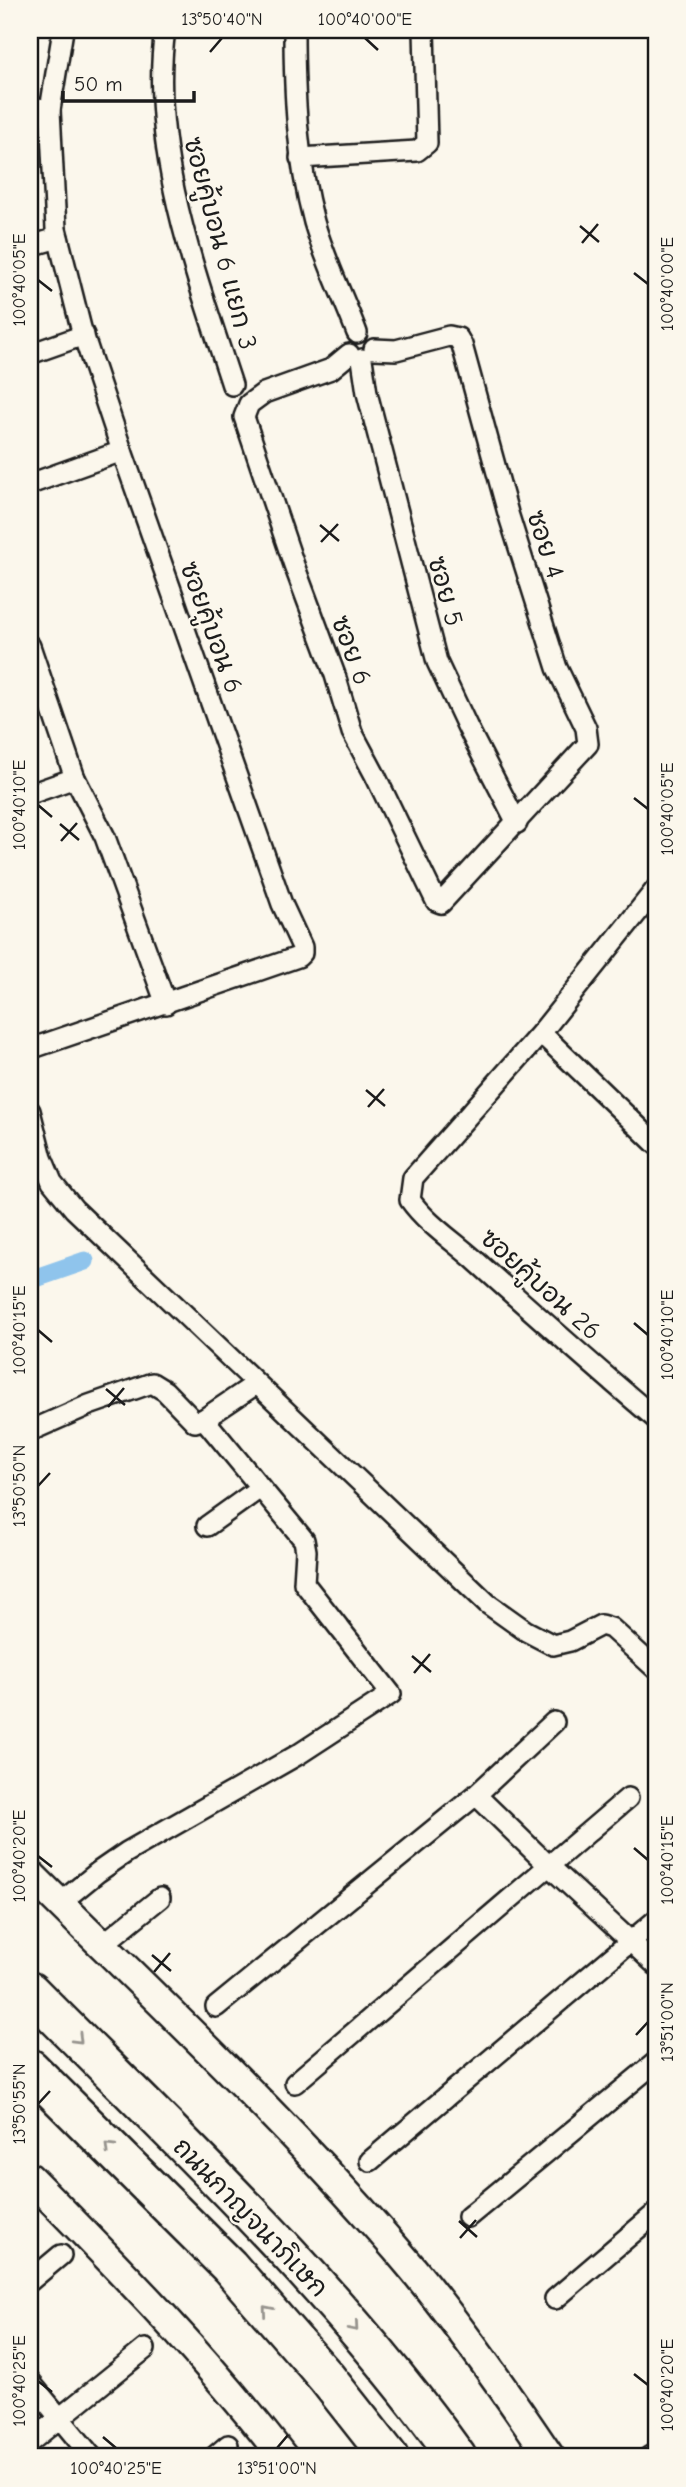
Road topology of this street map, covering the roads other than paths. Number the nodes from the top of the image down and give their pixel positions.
1 (63, 30) edge
2 (165, 30) edge
3 (295, 30) edge
4 (424, 30) edge
5 (30, 107) edge
6 (50, 110) junction
7 (300, 158) junction
8 (58, 238) junction
9 (30, 246) edge
10 (84, 335) junction
11 (30, 354) edge
12 (361, 354) junction
13 (232, 385) dead end
14 (121, 451) junction
15 (30, 484) edge
16 (30, 646) edge
17 (75, 778) junction
18 (30, 794) edge
19 (517, 823) junction
20 (656, 889) edge
21 (166, 1003) junction
22 (541, 1033) junction
23 (30, 1049) edge
24 (30, 1111) edge
25 (656, 1144) edge
26 (256, 1384) junction
27 (204, 1419) junction
28 (656, 1419) edge
29 (30, 1431) edge
30 (260, 1488) junction
31 (207, 1526) dead end
32 (656, 1669) edge
33 (554, 1722) dead end
34 (476, 1795) junction
35 (628, 1798) dead end
36 (548, 1865) junction
37 (30, 1874) edge
38 (160, 1898) dead end
39 (60, 1903) junction
40 (656, 1920) edge
41 (630, 1942) junction
42 (102, 1945) junction
43 (656, 1965) edge
44 (30, 1990) edge
45 (216, 2007) dead end
46 (656, 2062) edge
47 (30, 2068) edge
48 (295, 2083) dead end
49 (370, 2161) dead end
50 (30, 2178) edge
51 (656, 2213) edge
52 (468, 2217) dead end
53 (61, 2255) dead end
54 (30, 2281) edge
55 (555, 2299) dead end
56 (145, 2349) dead end
57 (30, 2382) edge
58 (59, 2418) junction
59 (30, 2442) edge
60 (656, 2453) edge
61 (92, 2457) edge
62 (283, 2457) edge
63 (388, 2457) edge
64 (457, 2457) edge
65 (550, 2457) edge
66 (649, 2457) edge

1 - 6 street, ซอยคู้บอน 6
2 - 13 street, ซอยคู้บอน 6 แยก 3
3 - 7 street
4 - 7 street
5 - 6 street
6 - 8 street, ซอยคู้บอน 6
7 - 12 street
8 - 9 street
8 - 10 street, ซอยคู้บอน 6
10 - 11 street
10 - 14 street, ซอยคู้บอน 6
12 - 19 street, ซอย 5
12 - 19 street, ซอย 4
12 - 19 street, ซอย 6
14 - 15 street
14 - 21 street, ซอยคู้บอน 6
16 - 17 street
17 - 18 street
17 - 21 street
20 - 22 street
21 - 23 street, ซอยคู้บอน 6
22 - 25 street
22 - 28 street, ซอยคู้บอน 26
24 - 26 street
26 - 27 street
26 - 32 street
27 - 29 street
27 - 30 street
30 - 31 street
30 - 39 street
33 - 34 street
34 - 36 street
34 - 45 street
35 - 36 street
36 - 41 street
36 - 48 street
37 - 39 main road
38 - 42 street
39 - 42 main road
40 - 41 street
41 - 43 street
41 - 49 street
42 - 65 main road
44 -> 64 highway, ถนนกาญจนาภิเษก
46 - 52 street
63 -> 47 highway, ถนนกาญจนาภิเษก
50 - 62 main road
51 - 55 street
53 - 54 street
56 - 58 street
57 - 58 street
58 - 59 street
58 - 61 street
60 - 66 street

